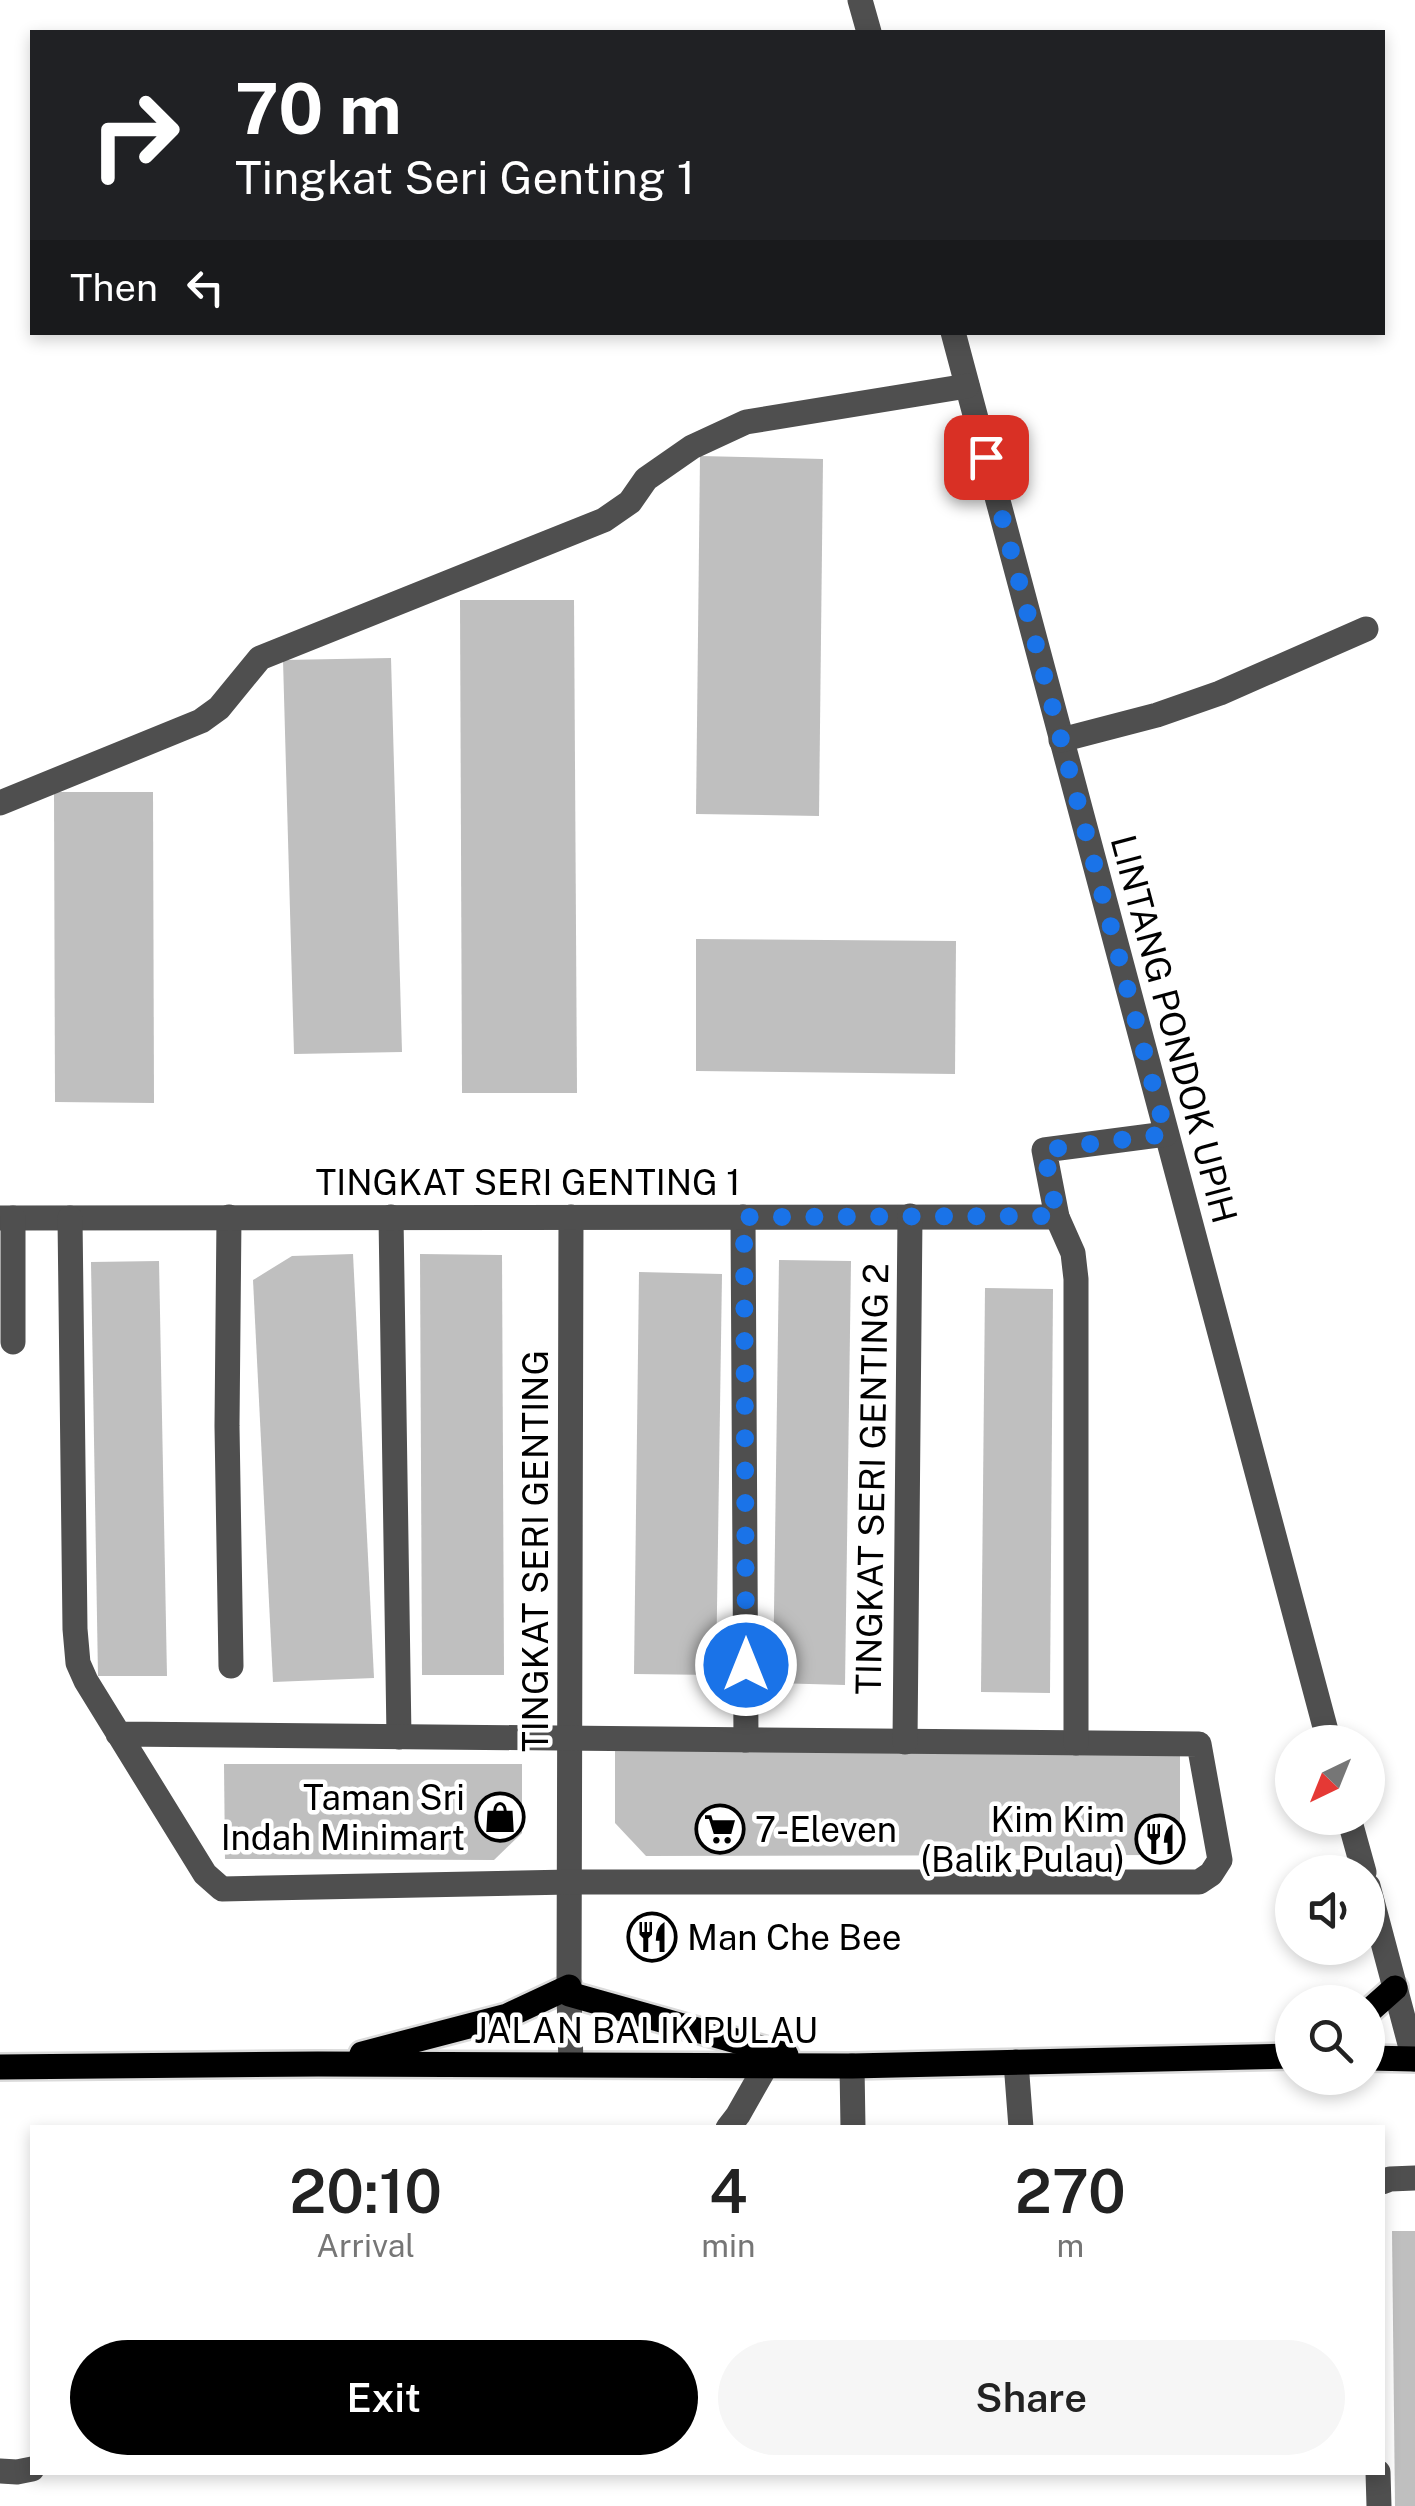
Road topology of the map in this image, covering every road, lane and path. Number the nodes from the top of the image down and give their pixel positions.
1 (860, 0) edge
2 (869, 30) edge
3 (953, 335) edge
4 (967, 386) junction
5 (1366, 628) dead end
6 (1060, 740) junction
7 (0, 803) edge
8 (1166, 1134) junction
9 (910, 1216) junction
10 (1057, 1216) junction
11 (229, 1217) junction
12 (571, 1217) junction
13 (744, 1217) junction
14 (7, 1218) edge
15 (70, 1218) junction
16 (391, 1218) junction
17 (13, 1342) dead end
18 (231, 1666) dead end
19 (1324, 1725) edge
20 (118, 1734) junction
21 (399, 1737) junction
22 (570, 1738) junction
23 (746, 1740) junction
24 (904, 1742) junction
25 (1076, 1743) junction
26 (570, 1882) junction
27 (1385, 1950) edge
28 (1395, 1988) junction
29 (569, 1991) junction
30 (1385, 1997) edge
31 (1275, 2055) edge
32 (1385, 2058) edge
33 (1415, 2059) edge
34 (1016, 2062) junction
35 (318, 2064) junction
36 (571, 2064) junction
37 (767, 2064) junction
38 (815, 2064) junction
39 (0, 2066) edge
40 (852, 2066) junction
41 (730, 2125) edge
42 (853, 2125) edge
43 (1021, 2125) edge
44 (1415, 2178) edge
45 (1385, 2181) edge
46 (30, 2469) edge
47 (0, 2470) edge
48 (1378, 2475) edge
49 (1378, 2506) edge

1 - 2 street
3 - 4 street, LINTANG PONDOK UPIH
4 - 6 street, LINTANG PONDOK UPIH
4 - 7 street
5 - 6 street
6 - 8 street, LINTANG PONDOK UPIH
8 - 10 street
8 - 19 street, LINTANG PONDOK UPIH
9 - 10 street, TINGKAT SERI GENTING 1
9 - 13 street, TINGKAT SERI GENTING 1
9 - 24 street, TINGKAT SERI GENTING 2
10 - 25 street
11 - 15 street, TINGKAT SERI GENTING 1
11 - 16 street, TINGKAT SERI GENTING 1
11 - 18 street
12 - 13 street, TINGKAT SERI GENTING 1
12 - 16 street, TINGKAT SERI GENTING 1
12 - 22 street, TINGKAT SERI GENTING
13 - 23 street
14 - 15 street, TINGKAT SERI GENTING 1
14 - 17 street
15 - 20 street
16 - 21 street
20 - 21 street
20 - 26 street
21 - 22 street
22 - 23 street
22 - 26 street, TINGKAT SERI GENTING
23 - 24 street
24 - 25 street
25 - 26 street
26 - 29 street, TINGKAT SERI GENTING
27 - 28 street
28 - 30 main road
28 - 33 street
29 - 35 main road
29 - 36 street, TINGKAT SERI GENTING
29 - 38 main road
31 - 34 main road, JALAN BALIK PULAU
32 - 33 main road
34 - 40 main road, JALAN BALIK PULAU
34 - 43 street
35 - 36 main road, JALAN BALIK PULAU
35 - 39 main road, JALAN BALIK PULAU
36 - 37 main road, JALAN BALIK PULAU
37 - 38 main road, JALAN BALIK PULAU
37 - 41 street
38 - 40 main road, JALAN BALIK PULAU
40 - 42 street
44 - 45 street
46 - 47 street
48 - 49 street

